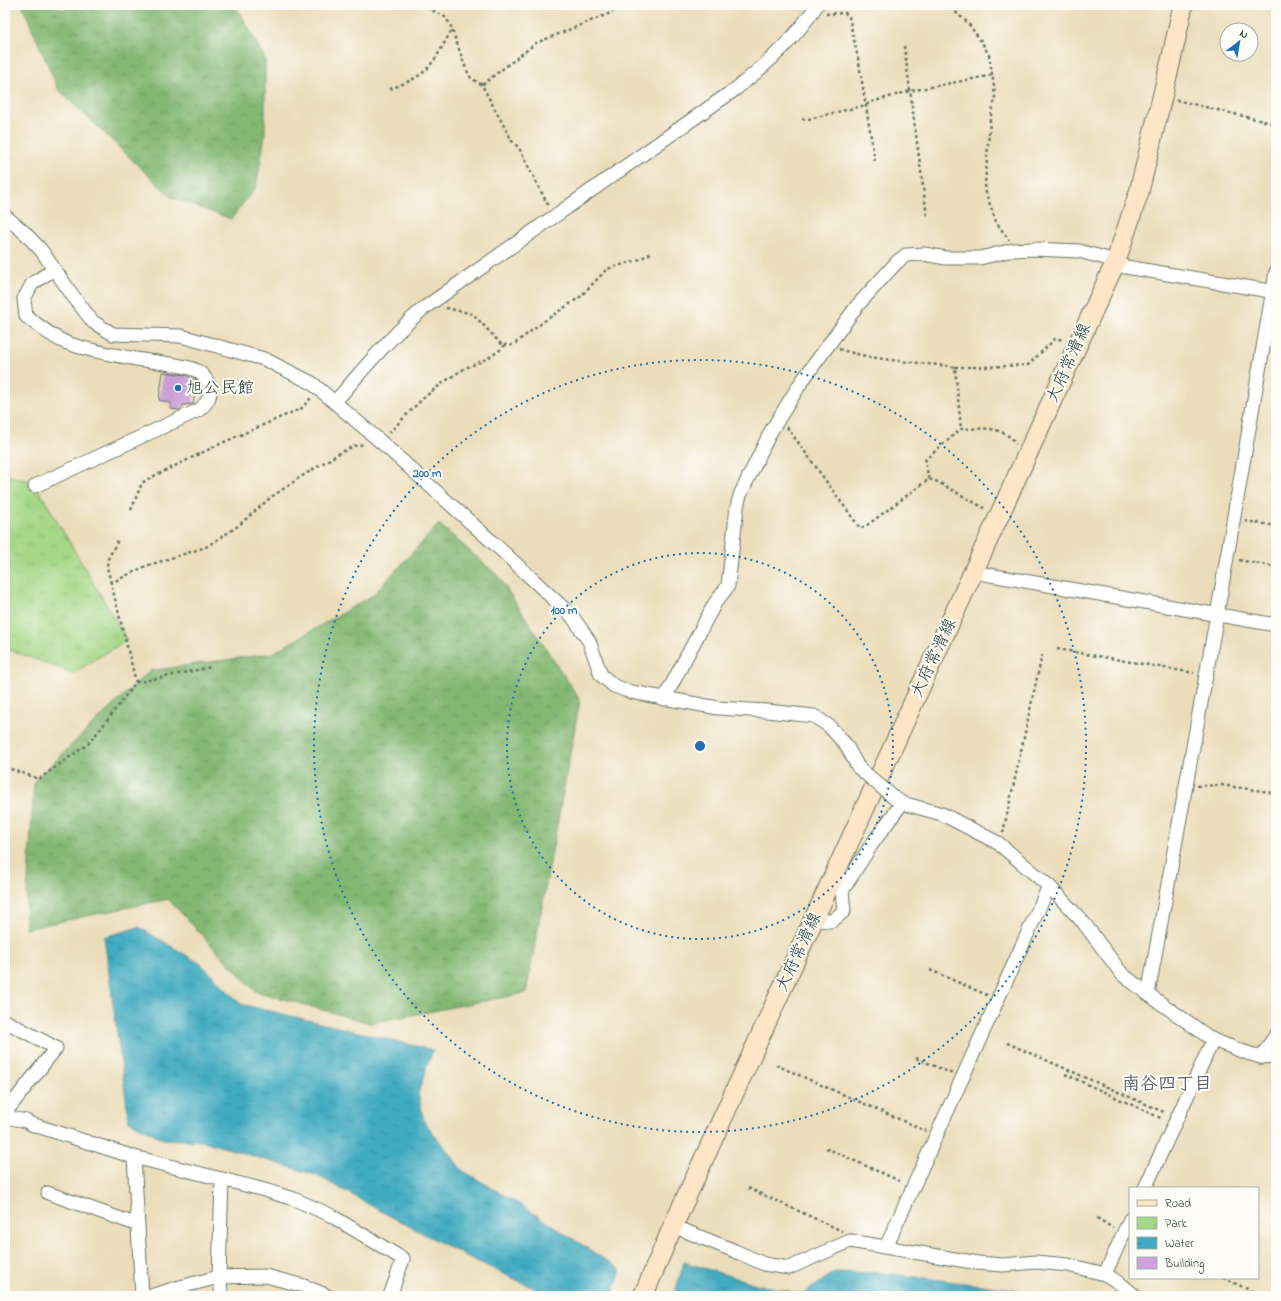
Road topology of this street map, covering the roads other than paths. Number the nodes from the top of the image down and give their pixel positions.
1 (1182, 5) edge
2 (814, 9) edge
3 (5, 216) edge
4 (1115, 263) junction
5 (54, 269) junction
6 (1276, 272) edge
7 (1274, 291) edge
8 (335, 402) junction
9 (35, 486) dead end
10 (973, 572) junction
11 (1217, 615) junction
12 (1276, 625) edge
13 (664, 699) junction
14 (898, 800) junction
15 (1049, 886) junction
16 (814, 920) junction
17 (1148, 994) junction
18 (5, 1021) edge
19 (1276, 1035) edge
20 (1213, 1040) junction
21 (1276, 1056) edge
22 (1260, 1057) junction
23 (5, 1113) edge
24 (5, 1117) edge
25 (134, 1156) junction
26 (222, 1179) junction
27 (1144, 1187) edge
28 (48, 1193) dead end
29 (1129, 1221) edge
30 (138, 1225) junction
31 (673, 1226) junction
32 (886, 1247) junction
33 (1105, 1274) junction
34 (220, 1277) junction
35 (142, 1296) edge
36 (151, 1296) edge
37 (222, 1296) edge
38 (328, 1296) edge
39 (390, 1296) edge
40 (643, 1296) edge
41 (1135, 1296) edge

1 - 4 main road, 大府常滑線
2 - 8 street
3 - 5 street
4 - 7 street
4 - 10 main road, 大府常滑線
4 - 13 street
5 - 8 street
5 - 9 street
6 - 7 street
7 - 11 street
8 - 13 street
10 - 11 street
10 - 16 main road, 大府常滑線
11 - 12 street
11 - 17 street
13 - 14 street, bridge
14 - 15 street
14 - 16 street
15 - 17 street
15 - 32 street
16 - 31 main road, 大府常滑線
17 - 20 street
18 - 23 street
19 - 22 street
20 - 22 street
20 - 27 street
21 - 22 street
24 - 25 street
25 - 26 street
25 - 30 street
26 - 34 street
26 - 39 street
28 - 30 street
29 - 33 street
30 - 35 street
31 - 32 street
31 - 40 main road, 大府常滑線
32 - 33 street
33 - 41 street
34 - 36 street
34 - 37 street
34 - 38 street

